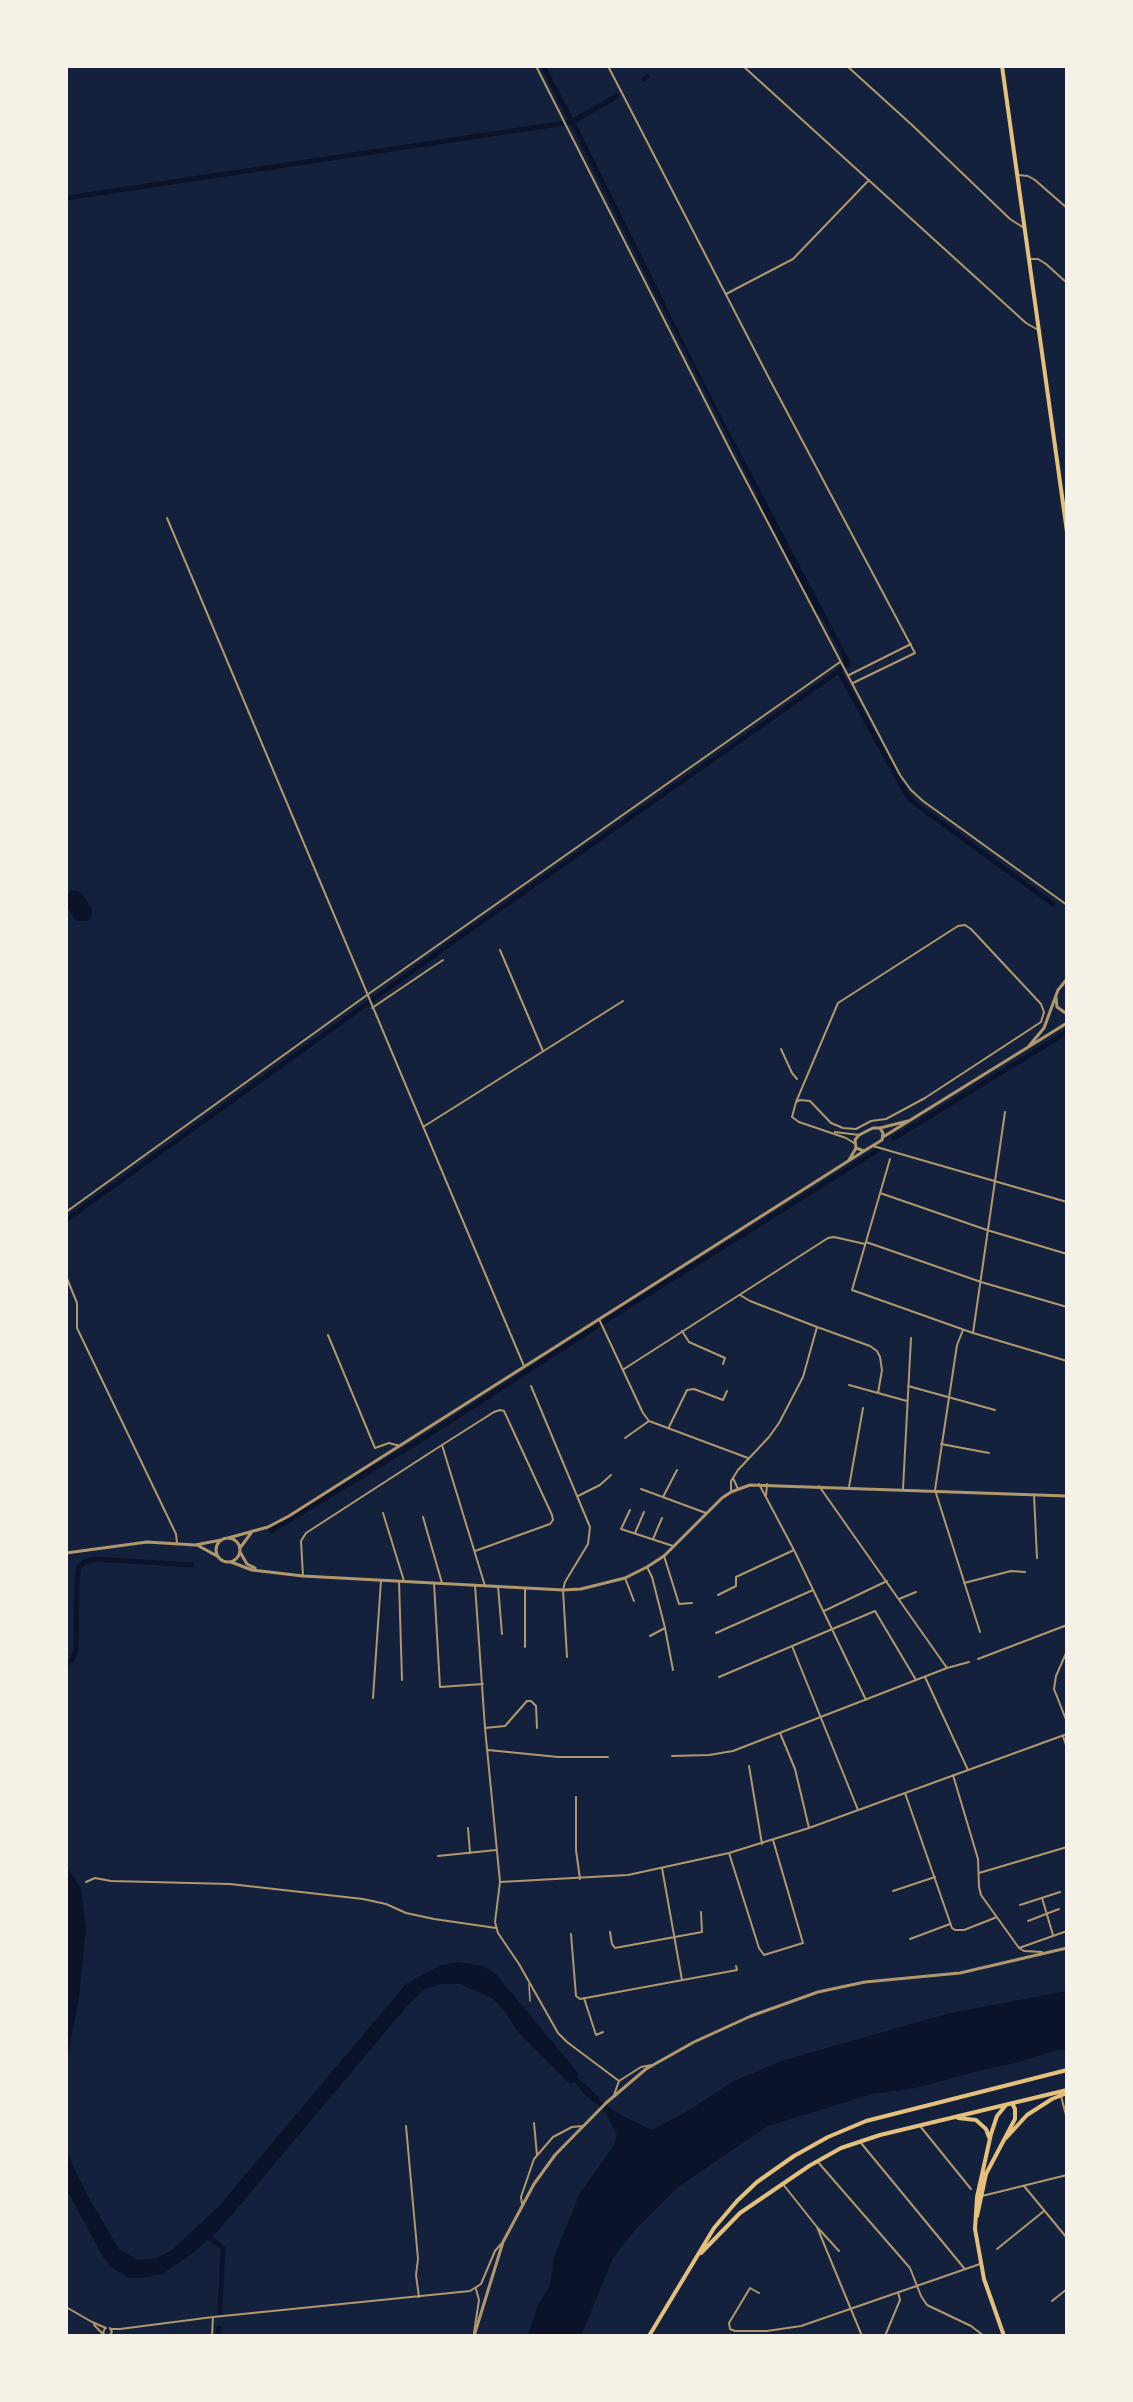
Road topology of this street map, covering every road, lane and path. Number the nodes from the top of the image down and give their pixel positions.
1 (536, 66) edge
2 (608, 66) edge
3 (742, 66) edge
4 (848, 66) edge
5 (1002, 66) edge
6 (1017, 175) junction
7 (869, 180) junction
8 (1067, 208) edge
9 (1025, 229) junction
10 (1029, 259) junction
11 (1067, 283) edge
12 (726, 294) junction
13 (1040, 331) junction
14 (167, 518) dead end
15 (1067, 531) edge
16 (911, 644) junction
17 (840, 662) junction
18 (849, 676) junction
19 (853, 683) junction
20 (1067, 905) edge
21 (500, 950) dead end
22 (443, 960) dead end
23 (1067, 979) edge
24 (1055, 995) junction
25 (368, 997) junction
26 (623, 1000) dead end
27 (372, 1007) junction
28 (1067, 1014) edge
29 (1067, 1023) edge
30 (781, 1049) dead end
31 (1026, 1049) junction
32 (543, 1051) junction
33 (796, 1078) dead end
34 (796, 1102) junction
35 (1005, 1112) dead end
36 (916, 1119) junction
37 (423, 1127) junction
38 (880, 1128) junction
39 (830, 1132) junction
40 (859, 1135) junction
41 (883, 1139) junction
42 (855, 1145) junction
43 (873, 1146) junction
44 (891, 1150) junction
45 (864, 1151) junction
46 (890, 1159) dead end
47 (848, 1163) junction
48 (994, 1180) junction
49 (880, 1193) junction
50 (1067, 1202) edge
51 (66, 1212) edge
52 (987, 1230) junction
53 (866, 1243) junction
54 (1067, 1254) edge
55 (66, 1276) edge
56 (981, 1282) junction
57 (740, 1295) junction
58 (1067, 1307) edge
59 (599, 1320) junction
60 (818, 1327) junction
61 (963, 1330) junction
62 (682, 1331) junction
63 (973, 1333) junction
64 (328, 1335) dead end
65 (911, 1338) dead end
66 (1067, 1361) edge
67 (723, 1364) dead end
68 (524, 1366) junction
69 (624, 1369) junction
70 (849, 1385) dead end
71 (531, 1386) dead end
72 (908, 1386) junction
73 (727, 1391) dead end
74 (878, 1393) junction
75 (948, 1397) junction
76 (907, 1401) junction
77 (863, 1408) dead end
78 (995, 1410) dead end
79 (649, 1420) junction
80 (669, 1427) junction
81 (625, 1438) dead end
82 (941, 1444) junction
83 (442, 1445) junction
84 (400, 1446) junction
85 (988, 1454) dead end
86 (749, 1458) junction
87 (677, 1470) dead end
88 (611, 1475) dead end
89 (734, 1478) junction
90 (759, 1484) junction
91 (767, 1484) junction
92 (819, 1486) junction
93 (826, 1486) junction
94 (849, 1487) junction
95 (641, 1489) dead end
96 (738, 1489) junction
97 (903, 1489) junction
98 (935, 1490) junction
99 (731, 1492) junction
100 (824, 1494) junction
101 (1034, 1495) junction
102 (578, 1496) junction
103 (766, 1496) junction
104 (1067, 1496) edge
105 (663, 1497) junction
106 (630, 1510) dead end
107 (644, 1512) dead end
108 (382, 1513) dead end
109 (706, 1513) junction
110 (423, 1516) dead end
111 (662, 1518) dead end
112 (253, 1532) junction
113 (635, 1533) junction
114 (228, 1538) junction
115 (653, 1539) junction
116 (221, 1540) junction
117 (177, 1543) junction
118 (195, 1545) junction
119 (673, 1546) junction
120 (240, 1550) junction
121 (794, 1550) junction
122 (474, 1552) junction
123 (66, 1553) edge
124 (664, 1556) junction
125 (218, 1557) junction
126 (1037, 1558) dead end
127 (231, 1562) junction
128 (647, 1567) junction
129 (256, 1569) junction
130 (1024, 1572) dead end
131 (303, 1576) junction
132 (625, 1578) junction
133 (381, 1580) junction
134 (401, 1581) junction
135 (887, 1581) junction
136 (434, 1583) junction
137 (442, 1583) junction
138 (964, 1583) junction
139 (476, 1585) junction
140 (485, 1586) junction
141 (498, 1586) junction
142 (525, 1588) junction
143 (563, 1590) junction
144 (813, 1590) junction
145 (916, 1592) dead end
146 (718, 1595) dead end
147 (899, 1599) junction
148 (634, 1601) dead end
149 (692, 1602) dead end
150 (824, 1611) junction
151 (1067, 1625) edge
152 (665, 1628) junction
153 (832, 1630) junction
154 (980, 1632) dead end
155 (716, 1633) dead end
156 (502, 1634) dead end
157 (650, 1636) dead end
158 (792, 1646) junction
159 (525, 1647) dead end
160 (1067, 1651) edge
161 (567, 1657) dead end
162 (978, 1659) dead end
163 (969, 1662) dead end
164 (947, 1668) junction
165 (673, 1670) dead end
166 (719, 1677) dead end
167 (925, 1677) junction
168 (402, 1680) dead end
169 (916, 1680) junction
170 (483, 1684) junction
171 (373, 1698) dead end
172 (866, 1700) junction
173 (822, 1717) junction
174 (1067, 1722) edge
175 (485, 1728) junction
176 (537, 1728) dead end
177 (780, 1733) junction
178 (1067, 1734) edge
179 (1062, 1735) junction
180 (1067, 1748) edge
181 (488, 1750) junction
182 (672, 1756) dead end
183 (608, 1757) dead end
184 (749, 1766) dead end
185 (968, 1770) junction
186 (953, 1775) junction
187 (905, 1793) junction
188 (576, 1797) dead end
189 (858, 1810) junction
190 (468, 1828) dead end
191 (809, 1828) junction
192 (773, 1840) junction
193 (762, 1844) junction
194 (1067, 1847) edge
195 (496, 1850) junction
196 (470, 1852) junction
197 (729, 1853) junction
198 (438, 1856) dead end
199 (662, 1868) junction
200 (979, 1873) junction
201 (934, 1877) junction
202 (580, 1879) junction
203 (86, 1882) dead end
204 (500, 1882) junction
205 (893, 1892) dead end
206 (1060, 1892) dead end
207 (1042, 1898) junction
208 (1020, 1905) dead end
209 (1059, 1909) dead end
210 (701, 1912) dead end
211 (1046, 1915) junction
212 (997, 1917) junction
213 (1028, 1921) dead end
214 (950, 1924) junction
215 (496, 1928) junction
216 (1067, 1930) edge
217 (610, 1932) dead end
218 (571, 1934) dead end
219 (1053, 1935) junction
220 (674, 1937) junction
221 (910, 1939) dead end
222 (1019, 1948) junction
223 (1067, 1948) edge
224 (1047, 1953) junction
225 (736, 1966) dead end
226 (682, 1980) junction
227 (530, 1983) junction
228 (584, 1998) junction
229 (530, 2001) dead end
230 (603, 2032) dead end
231 (652, 2065) junction
232 (1067, 2070) edge
233 (619, 2081) junction
234 (1067, 2092) edge
235 (1062, 2096) junction
236 (614, 2097) junction
237 (1012, 2103) junction
238 (1006, 2104) junction
239 (1067, 2118) edge
240 (952, 2119) junction
241 (534, 2122) dead end
242 (585, 2125) junction
243 (406, 2126) dead end
244 (920, 2126) junction
245 (989, 2140) junction
246 (860, 2141) junction
247 (1000, 2146) junction
248 (537, 2155) junction
249 (817, 2161) junction
250 (1067, 2175) edge
251 (782, 2183) junction
252 (1024, 2186) junction
253 (970, 2189) dead end
254 (981, 2197) junction
255 (522, 2204) junction
256 (1044, 2211) junction
257 (817, 2227) junction
258 (975, 2229) junction
259 (1067, 2238) edge
260 (503, 2242) junction
261 (997, 2249) dead end
262 (839, 2251) dead end
263 (699, 2254) junction
264 (980, 2264) junction
265 (964, 2268) junction
266 (916, 2285) junction
267 (476, 2289) junction
268 (1067, 2289) edge
269 (898, 2292) junction
270 (759, 2293) dead end
271 (419, 2297) junction
272 (1052, 2301) dead end
273 (66, 2307) edge
274 (851, 2309) junction
275 (213, 2317) junction
276 (92, 2322) junction
277 (108, 2328) junction
278 (120, 2329) junction
279 (107, 2335) edge
280 (212, 2336) edge
281 (474, 2336) edge
282 (649, 2336) edge
283 (862, 2336) edge
284 (885, 2336) edge
285 (984, 2336) edge
286 (1004, 2336) edge

1 - 17 street
2 - 12 street
3 - 7 street
4 - 9 street
5 - 6 main road
6 - 8 street
6 - 9 main road
7 - 12 street
7 - 13 street
9 - 10 main road
10 - 11 street
10 - 13 main road
12 - 16 street
13 - 15 main road
14 - 25 street
16 - 18 street
16 - 19 street
17 - 18 street
17 - 25 street
18 - 19 street
19 - 20 street
21 - 32 street
22 - 27 street
23 - 24 street
24 - 28 street
24 - 31 street
25 - 27 street
25 - 51 street
26 - 32 street
27 - 37 street
29 - 31 street
30 - 33 street
31 - 36 street
32 - 37 street
34 - 34 street
34 - 39 street
35 - 48 street
36 - 38 street
36 - 41 street
37 - 68 street
38 - 40 street
38 - 41 street
39 - 40 street
39 - 42 street
40 - 42 street
41 - 43 street
41 - 44 street
42 - 45 street
42 - 47 street
43 - 44 street
43 - 45 street
44 - 48 street
45 - 47 street
46 - 49 street
47 - 59 street
48 - 50 street
48 - 52 street
49 - 52 street
49 - 53 street
52 - 54 street
52 - 56 street
53 - 56 street
53 - 57 street
53 - 61 street
55 - 117 street
56 - 58 street
56 - 63 street
57 - 60 street
57 - 62 street
59 - 68 street
59 - 69 street
60 - 74 street
60 - 86 street
61 - 63 street
61 - 75 street
62 - 67 street
62 - 69 street
63 - 66 street
64 - 84 street
65 - 72 street
68 - 84 street
69 - 79 street
70 - 74 street
71 - 102 street
72 - 75 street
72 - 76 street
73 - 80 street
74 - 76 street
75 - 78 street
75 - 82 street
76 - 97 street
77 - 94 street
79 - 80 street
79 - 81 street
80 - 86 street
82 - 85 street
82 - 98 street
83 - 122 street
83 - 122 street
83 - 131 street
84 - 112 street
86 - 89 street
87 - 105 street
88 - 102 street
89 - 96 street
89 - 99 street
90 - 91 street
90 - 96 street
90 - 103 street
91 - 92 street
91 - 103 street
92 - 93 street
92 - 100 street
93 - 94 street
93 - 100 street
94 - 97 street
95 - 105 street
96 - 99 street
97 - 98 street
98 - 101 street
98 - 138 street
99 - 109 street
100 - 135 street
101 - 104 street
101 - 126 street
102 - 143 street
103 - 121 street
105 - 109 street
106 - 113 street
107 - 113 street
108 - 134 street
109 - 119 street
110 - 137 street
111 - 115 street
112 - 114 street
112 - 120 street
113 - 115 street
114 - 116 street
114 - 120 street
115 - 119 street
116 - 118 street
116 - 125 street
117 - 118 street
117 - 123 street
118 - 125 street
119 - 124 street
120 - 127 street
120 - 129 street
121 - 144 street
121 - 146 street
122 - 140 street
124 - 128 street
124 - 149 street
125 - 127 street
127 - 129 street
128 - 132 street
128 - 152 street
129 - 131 street
130 - 138 street
131 - 133 street
132 - 143 street
132 - 148 street
133 - 134 street
133 - 171 street
134 - 136 street
134 - 168 street
135 - 147 street
135 - 150 street
136 - 137 street
136 - 170 street
137 - 139 street
138 - 154 street
139 - 140 street
139 - 170 street
140 - 141 street
141 - 142 street
141 - 156 street
142 - 143 street
142 - 159 street
143 - 161 street
144 - 150 street
144 - 155 street
145 - 147 street
147 - 164 street
150 - 153 street
151 - 162 street
152 - 157 street
152 - 165 street
153 - 158 street
153 - 169 street
153 - 172 street
158 - 166 street
158 - 173 street
160 - 174 street
163 - 164 street
164 - 167 street
167 - 169 street
167 - 185 street
169 - 172 street
170 - 175 street
172 - 173 street
173 - 177 street
173 - 189 street
175 - 176 street
175 - 181 street
177 - 182 street
177 - 191 street
178 - 179 street
179 - 180 street
179 - 185 street
181 - 183 street
181 - 195 street
184 - 193 street
185 - 186 street
186 - 187 street
186 - 200 street
187 - 189 street
187 - 201 street
188 - 202 street
189 - 191 street
190 - 196 street
191 - 192 street
192 - 193 street
192 - 197 street
193 - 197 street
194 - 200 street
195 - 196 street
195 - 204 street
196 - 198 street
197 - 199 street
199 - 202 street
199 - 220 street
200 - 212 street
201 - 205 street
201 - 214 street
202 - 204 street
203 - 215 street
204 - 215 street
206 - 207 street
207 - 208 street
207 - 211 street
209 - 211 street
210 - 220 street
211 - 213 street
211 - 219 street
212 - 214 street
212 - 222 street
214 - 221 street
215 - 227 street
216 - 219 street
217 - 220 street
218 - 228 street
219 - 222 street
220 - 226 street
222 - 224 street
223 - 224 street
224 - 231 street
225 - 226 street
226 - 228 street
227 - 229 lane
227 - 233 street
228 - 230 street
231 - 233 street
231 - 236 street
232 - 263 main road
233 - 236 street
234 - 235 main road
234 - 237 main road
235 - 239 street
235 - 247 main road
236 - 242 street
237 - 238 main road
237 - 247 main road
238 - 240 main road
238 - 245 main road
240 - 244 main road
240 - 245 main road
241 - 248 street
242 - 248 street
242 - 255 street
243 - 271 street
244 - 246 main road
244 - 253 street
245 - 258 main road
246 - 249 main road
246 - 265 street
247 - 254 main road
248 - 255 street
249 - 251 main road
249 - 266 street
250 - 252 street
251 - 257 street
251 - 263 main road
252 - 254 street
252 - 256 street
254 - 258 main road
255 - 260 street
256 - 259 street
256 - 261 street
257 - 262 street
257 - 274 street
258 - 264 main road
260 - 267 street
260 - 281 street
263 - 282 main road
264 - 265 street
264 - 286 main road
265 - 266 street
266 - 269 street
266 - 285 street
267 - 271 street
267 - 281 street
268 - 272 street
269 - 274 street
269 - 284 street
270 - 274 street
271 - 275 street
273 - 276 street
274 - 283 street
275 - 278 street
275 - 280 street
276 - 277 street
276 - 279 street
277 - 278 street
277 - 279 street
277 - 279 street
278 - 279 street

